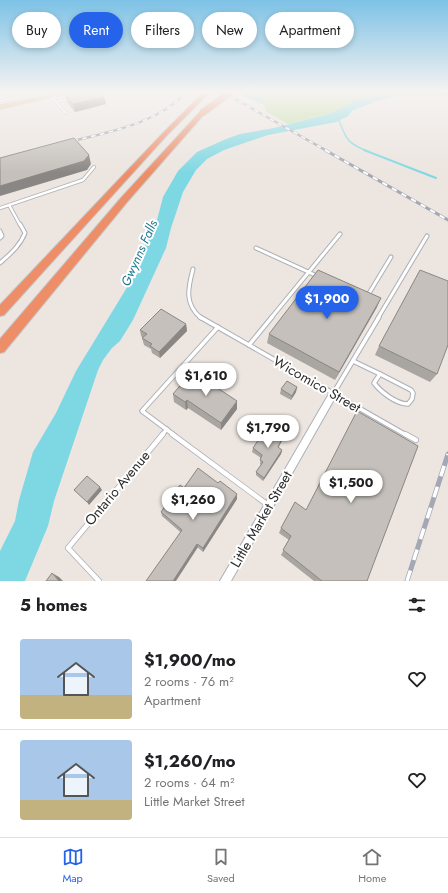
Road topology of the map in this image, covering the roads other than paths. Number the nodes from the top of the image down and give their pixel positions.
1 (180, 119) edge
2 (197, 119) edge
3 (94, 167) dead end
4 (9, 205) junction
5 (0, 208) edge
6 (0, 231) edge
7 (340, 234) dead end
8 (427, 236) dead end
9 (0, 238) edge
10 (256, 248) dead end
11 (391, 257) dead end
12 (0, 264) edge
13 (193, 269) dead end
14 (309, 272) junction
15 (323, 278) edge
16 (366, 298) edge
17 (0, 312) edge
18 (218, 327) junction
19 (249, 345) junction
20 (0, 348) edge
21 (353, 361) junction
22 (380, 374) junction
23 (333, 394) junction
24 (167, 429) junction
25 (416, 440) dead end
26 (268, 506) junction
27 (99, 581) edge
28 (225, 581) edge

1 - 17 highway
2 - 20 highway
3 - 4 lane
4 - 5 lane
4 - 12 lane
6 - 9 lane
7 - 14 lane
8 - 21 lane
10 - 14 lane
11 - 16 lane
13 - 18 lane, Wicomico Street
14 - 15 lane
14 - 19 lane
18 - 19 lane, Wicomico Street
18 - 24 lane
19 - 23 lane, Wicomico Street
21 - 22 lane
21 - 23 lane
22 - 22 lane
23 - 25 lane, Wicomico Street
23 - 26 street, Little Market Street
24 - 26 lane
24 - 27 lane, Ontario Avenue
26 - 28 street, Little Market Street

